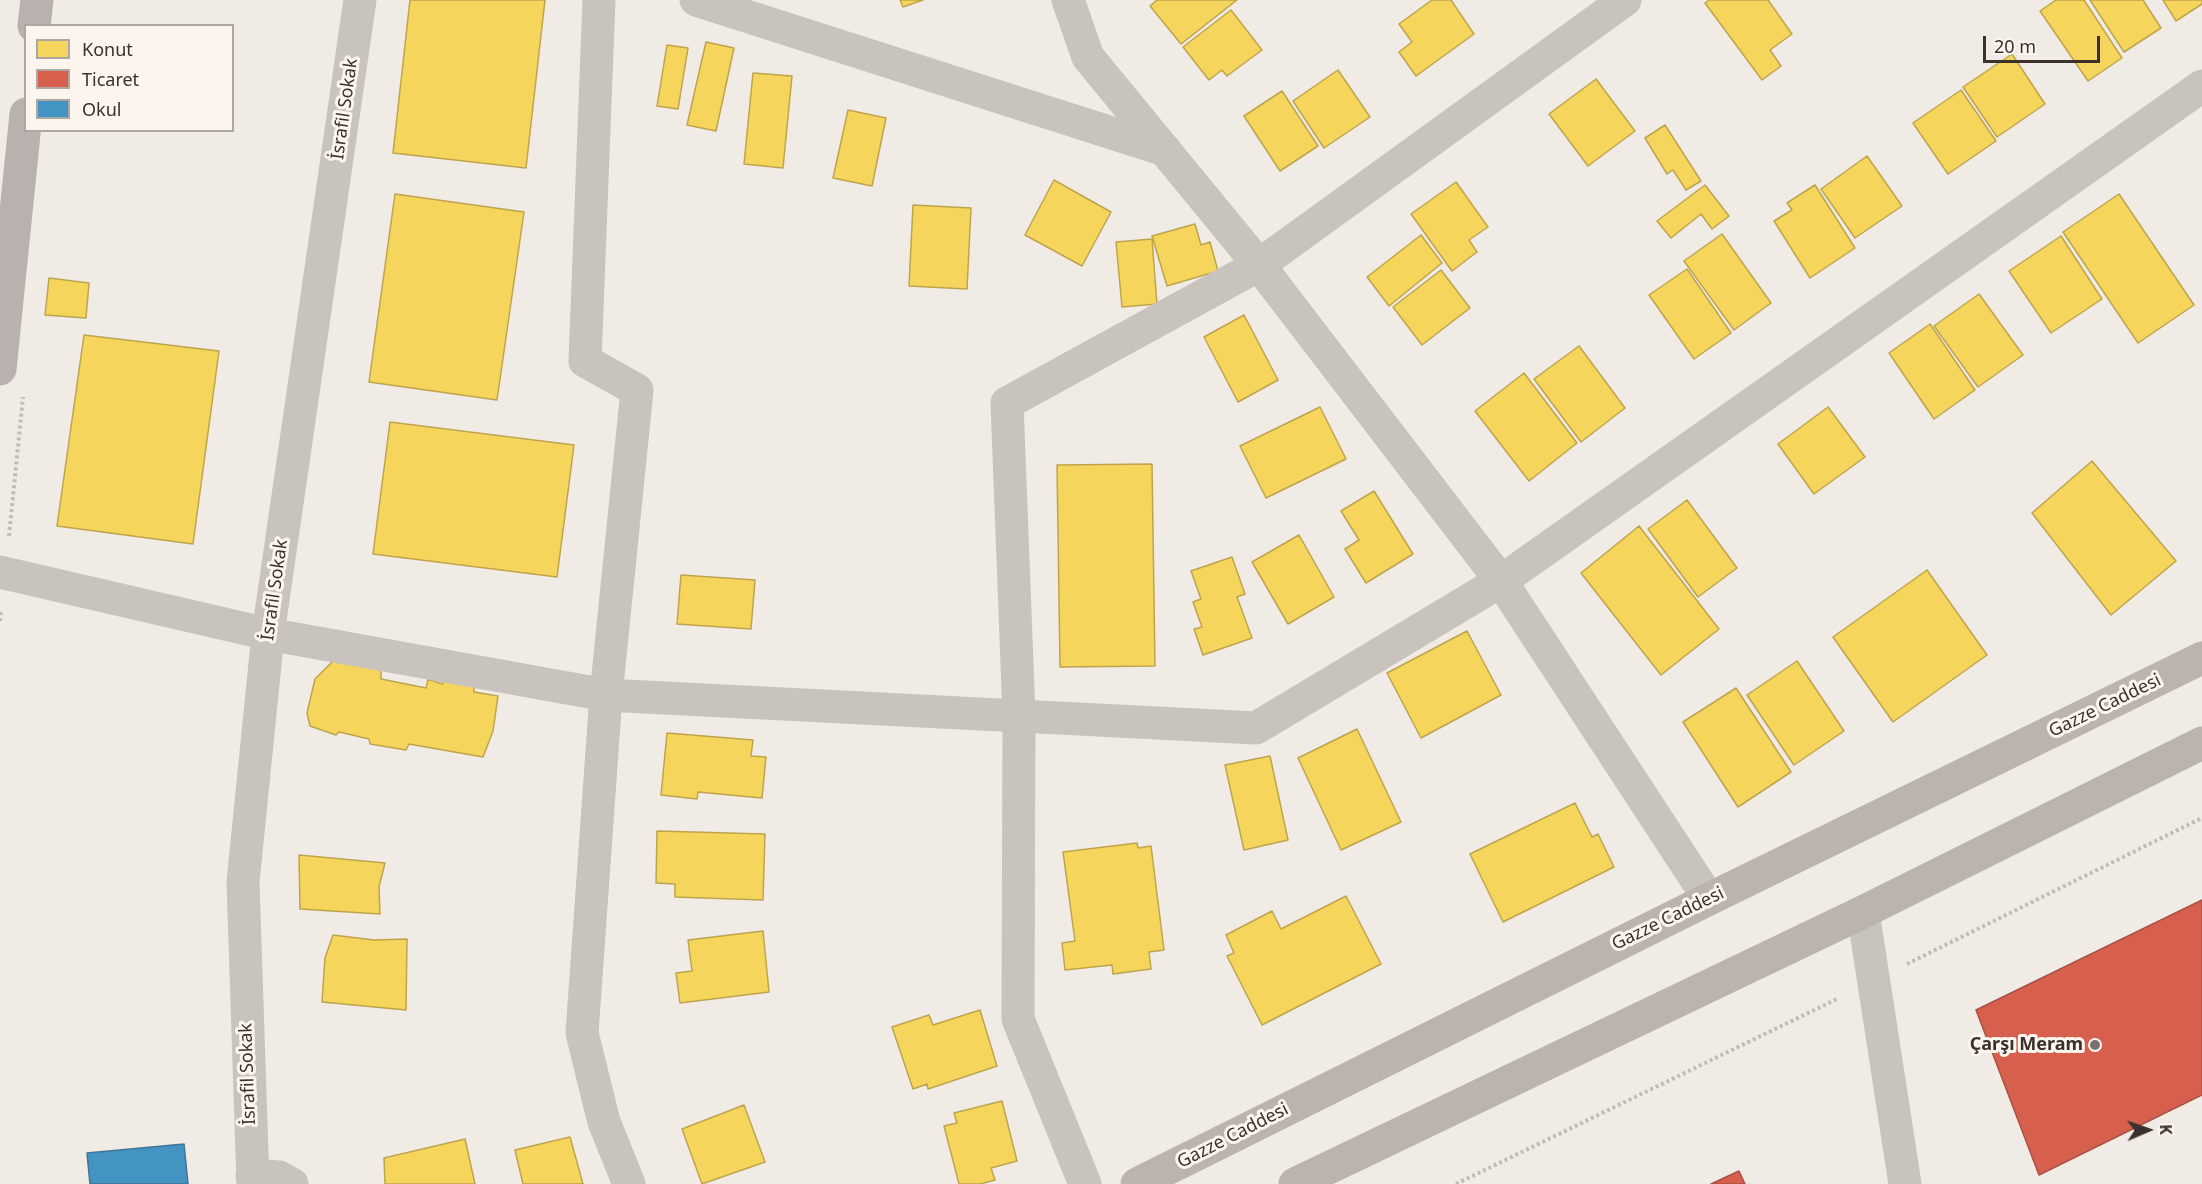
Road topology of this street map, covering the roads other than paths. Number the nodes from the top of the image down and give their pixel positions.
1 (37, 0) edge
2 (360, 0) edge
3 (599, 0) edge
4 (696, 0) edge
5 (1068, 0) edge
6 (1625, 0) edge
7 (34, 24) edge
8 (2202, 86) edge
9 (24, 132) edge
10 (1165, 150) junction
11 (1259, 265) junction
12 (0, 369) edge
13 (0, 572) edge
14 (1501, 581) junction
15 (268, 634) junction
16 (2202, 658) edge
17 (606, 695) junction
18 (1019, 716) junction
19 (2202, 743) edge
20 (1709, 898) junction
21 (1863, 912) junction
22 (252, 1180) edge
23 (292, 1184) edge
24 (628, 1184) edge
25 (1085, 1184) edge
26 (1137, 1184) edge
27 (1295, 1184) edge
28 (1905, 1184) edge

1 - 7 main road
2 - 15 street, İsrafil Sokak
3 - 17 street
4 - 10 street
5 - 10 street
6 - 11 street
8 - 14 street
9 - 12 main road
10 - 11 street
11 - 14 street
11 - 18 street
13 - 15 street
14 - 18 street
14 - 20 street
15 - 17 street
15 - 22 street, İsrafil Sokak
16 - 20 main road, Gazze Caddesi
17 - 18 street
17 - 24 street
18 - 25 street
19 - 21 main road
20 - 26 main road, Gazze Caddesi
21 - 27 main road
21 - 28 street
22 - 23 street

